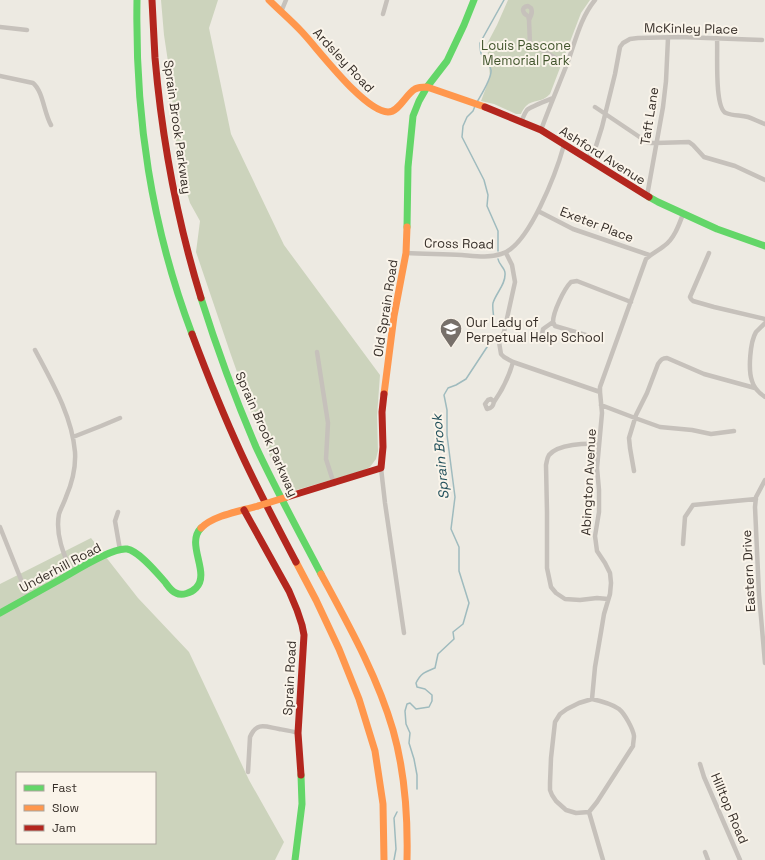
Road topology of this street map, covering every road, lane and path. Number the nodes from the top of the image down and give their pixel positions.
1 (136, 0) edge
2 (152, 0) edge
3 (269, 0) edge
4 (286, 0) edge
5 (387, 0) edge
6 (474, 0) edge
7 (595, 0) edge
8 (281, 12) junction
9 (383, 14) dead end
10 (529, 20) dead end
11 (0, 27) edge
12 (27, 30) dead end
13 (668, 38) junction
14 (717, 38) junction
15 (762, 40) dead end
16 (567, 65) junction
17 (0, 76) edge
18 (427, 87) junction
19 (553, 98) junction
20 (537, 106) junction
21 (595, 107) dead end
22 (547, 113) junction
23 (605, 113) junction
24 (521, 122) junction
25 (765, 124) edge
26 (51, 125) dead end
27 (541, 130) junction
28 (656, 143) junction
29 (564, 145) junction
30 (587, 159) junction
31 (765, 180) edge
32 (647, 196) junction
33 (538, 211) junction
34 (683, 214) junction
35 (765, 246) edge
36 (709, 252) dead end
37 (406, 253) junction
38 (506, 253) junction
39 (649, 255) junction
40 (631, 302) junction
41 (765, 319) edge
42 (553, 322) junction
43 (765, 323) edge
44 (542, 335) dead end
45 (589, 336) dead end
46 (35, 350) dead end
47 (317, 352) dead end
48 (513, 362) junction
49 (755, 388) junction
50 (600, 392) junction
51 (765, 397) edge
52 (494, 402) dead end
53 (601, 405) junction
54 (120, 418) dead end
55 (635, 418) junction
56 (734, 431) dead end
57 (73, 437) junction
58 (599, 444) junction
59 (381, 468) junction
60 (634, 472) dead end
61 (765, 480) edge
62 (334, 484) junction
63 (756, 498) junction
64 (244, 510) junction
65 (118, 512) dead end
66 (0, 527) edge
67 (683, 544) dead end
68 (120, 550) junction
69 (72, 573) junction
70 (765, 590) edge
71 (759, 594) junction
72 (28, 597) junction
73 (608, 598) junction
74 (0, 613) edge
75 (404, 633) dead end
76 (765, 663) edge
77 (592, 699) junction
78 (298, 733) junction
79 (700, 764) dead end
80 (248, 772) dead end
81 (588, 812) junction
82 (705, 852) dead end
83 (295, 860) edge
84 (384, 860) edge
85 (407, 860) edge
86 (603, 860) edge
87 (708, 860) edge
88 (740, 860) edge

1 - 84 main road
2 - 85 main road, Sprain Brook Parkway
3 - 8 main road, Ardsley Road
4 - 8 street
5 - 9 street
6 - 18 main road, Old Sprain Road
7 - 16 street
8 - 18 main road, Ardsley Road
10 - 16 street
11 - 12 street
13 - 14 street, McKinley Place
13 - 23 street, McKinley Place
13 - 28 street, Taft Lane
14 - 15 street, McKinley Place
14 - 25 street
16 - 19 street
17 - 26 street
18 - 24 main road, Ashford Avenue
18 - 37 main road, Old Sprain Road
19 - 20 street
19 - 22 street
20 - 22 street
20 - 24 street
21 - 23 street
22 - 27 street
23 - 28 street
23 - 30 street, McKinley Place
24 - 27 main road, Ashford Avenue
27 - 29 main road, Ashford Avenue
28 - 31 street
28 - 32 street, Taft Lane
29 - 30 main road, Ashford Avenue
29 - 33 street, Cross Road
30 - 32 main road, Ashford Avenue
32 - 34 main road, Ashford Avenue
33 - 38 street, Cross Road
33 - 39 street, Exeter Place
34 - 35 main road, Ashford Avenue
34 - 39 street
36 - 41 street
37 - 38 street, Cross Road
37 - 59 main road, Old Sprain Road
38 - 48 street
39 - 40 street
40 - 42 street
40 - 50 street
42 - 44 street
42 - 45 street
43 - 49 street
46 - 57 street
47 - 62 street
48 - 50 street
48 - 52 street
49 - 51 street
49 - 55 street
50 - 53 street, Abington Avenue
53 - 55 street
53 - 58 street, Abington Avenue
54 - 57 street
55 - 56 street
55 - 60 street
57 - 69 street
58 - 73 street, Abington Avenue
58 - 73 street
59 - 62 main road, Underhill Road
59 - 75 street, Old Sprain Road
61 - 63 street, Eastern Drive
62 - 64 main road, Underhill Road, bridge
63 - 67 street
63 - 71 street, Eastern Drive
64 - 68 main road, Underhill Road
64 - 78 main road, Sprain Road
65 - 68 street
66 - 72 street
68 - 69 main road, Underhill Road
69 - 72 main road, Underhill Road
70 - 71 street
71 - 76 street, Eastern Drive
72 - 74 main road, Underhill Road
73 - 77 street, Abington Avenue
77 - 81 street
77 - 81 street
78 - 80 street
78 - 83 main road, Sprain Road
79 - 88 street, Hilltop Road
81 - 86 street
82 - 87 street

